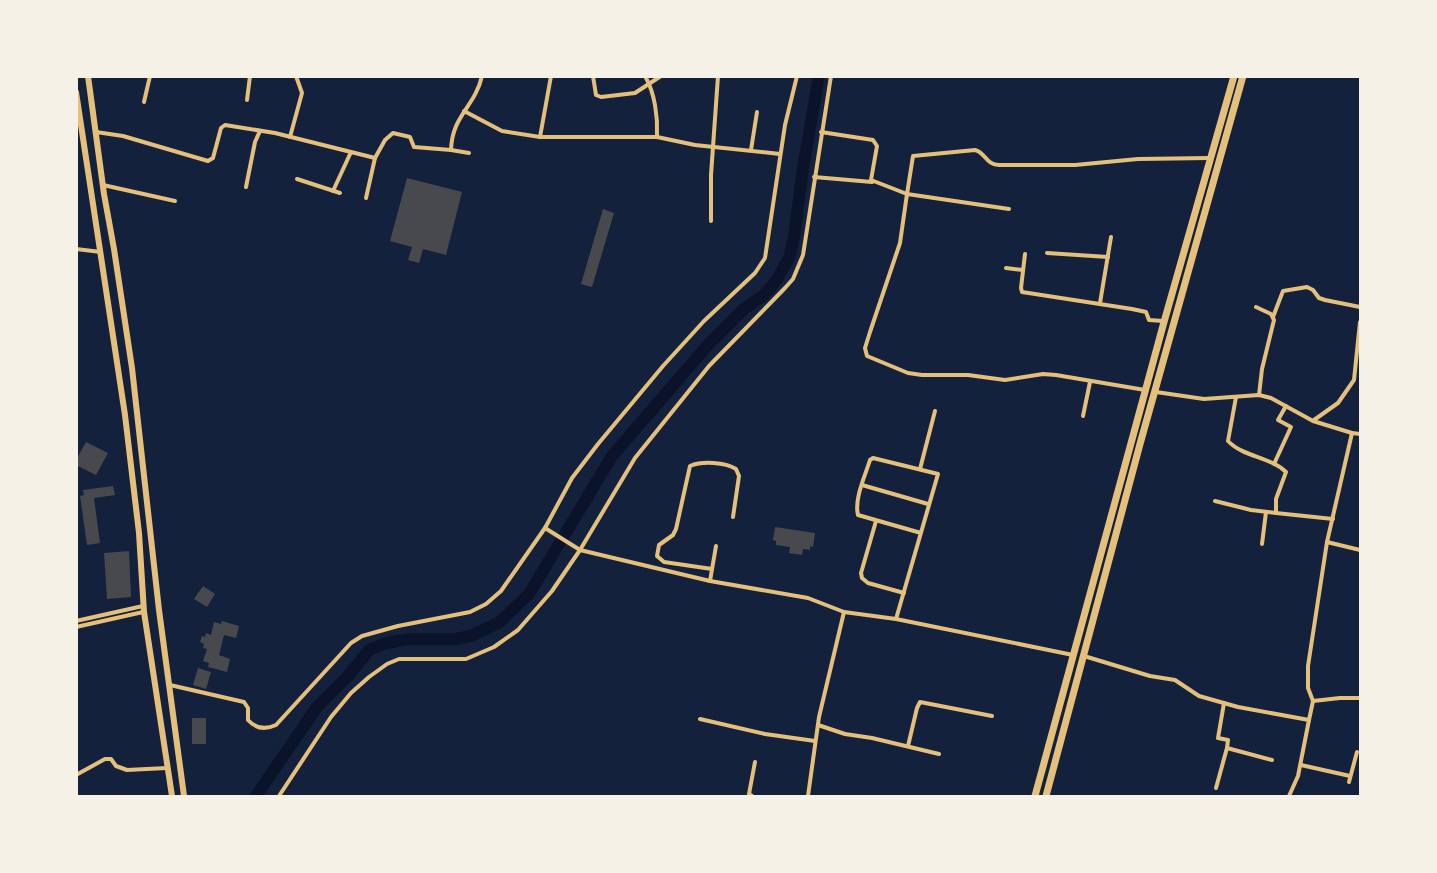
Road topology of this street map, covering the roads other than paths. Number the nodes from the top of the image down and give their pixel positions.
1 (88, 76) edge
2 (150, 76) edge
3 (250, 76) edge
4 (296, 76) edge
5 (482, 76) edge
6 (551, 76) edge
7 (593, 76) edge
8 (645, 76) edge
9 (661, 76) edge
10 (718, 76) edge
11 (797, 76) edge
12 (831, 76) edge
13 (1234, 76) edge
14 (1243, 76) edge
15 (650, 85) junction
16 (76, 92) edge
17 (247, 100) dead end
18 (144, 102) dead end
19 (464, 111) junction
20 (757, 112) dead end
21 (260, 131) junction
22 (96, 132) junction
23 (821, 132) junction
24 (290, 137) junction
25 (540, 137) junction
26 (657, 137) junction
27 (713, 146) junction
28 (451, 150) junction
29 (751, 150) junction
30 (351, 153) junction
31 (469, 153) dead end
32 (780, 154) junction
33 (375, 158) junction
34 (1211, 158) junction
35 (814, 177) junction
36 (297, 179) dead end
37 (873, 182) junction
38 (102, 185) junction
39 (246, 187) dead end
40 (333, 191) junction
41 (340, 193) dead end
42 (104, 194) junction
43 (907, 194) junction
44 (1201, 194) junction
45 (92, 195) junction
46 (1210, 196) junction
47 (366, 198) dead end
48 (175, 201) dead end
49 (1009, 209) dead end
50 (711, 221) dead end
51 (1111, 237) dead end
52 (76, 249) edge
53 (101, 252) junction
54 (1047, 253) dead end
55 (1026, 254) dead end
56 (1108, 257) junction
57 (1006, 268) dead end
58 (1023, 270) junction
59 (1101, 303) junction
60 (123, 305) junction
61 (110, 306) junction
62 (1256, 307) dead end
63 (1360, 307) edge
64 (1273, 317) junction
65 (1164, 322) junction
66 (1360, 322) edge
67 (1090, 382) junction
68 (1145, 390) junction
69 (1156, 392) junction
70 (1259, 395) junction
71 (1236, 397) junction
72 (1286, 406) junction
73 (935, 411) dead end
74 (1083, 416) dead end
75 (1313, 421) junction
76 (1352, 433) junction
77 (1360, 434) edge
78 (1136, 443) junction
79 (1274, 464) junction
80 (920, 469) junction
81 (862, 485) junction
82 (1215, 501) dead end
83 (928, 504) junction
84 (1266, 512) junction
85 (1276, 513) junction
86 (733, 518) dead end
87 (1333, 519) junction
88 (876, 521) junction
89 (544, 528) junction
90 (151, 531) junction
91 (139, 533) junction
92 (921, 533) junction
93 (1327, 542) junction
94 (1262, 544) dead end
95 (716, 546) dead end
96 (1360, 549) edge
97 (580, 550) junction
98 (712, 569) junction
99 (710, 581) junction
100 (904, 593) junction
101 (144, 609) junction
102 (844, 612) junction
103 (896, 619) junction
104 (76, 621) edge
105 (76, 627) edge
106 (1074, 655) junction
107 (1084, 656) junction
108 (167, 662) junction
109 (153, 664) junction
110 (170, 685) junction
111 (1064, 691) junction
112 (1074, 694) junction
113 (1360, 698) edge
114 (1313, 701) junction
115 (1224, 703) junction
116 (992, 716) dead end
117 (700, 719) dead end
118 (1309, 720) junction
119 (818, 725) junction
120 (815, 741) junction
121 (908, 746) junction
122 (1227, 748) junction
123 (1357, 752) dead end
124 (939, 754) dead end
125 (1272, 760) dead end
126 (755, 762) dead end
127 (1301, 765) junction
128 (167, 768) junction
129 (76, 775) edge
130 (1350, 776) junction
131 (1349, 782) dead end
132 (1216, 788) dead end
133 (170, 796) edge
134 (183, 796) edge
135 (279, 796) edge
136 (752, 796) edge
137 (808, 796) edge
138 (1035, 796) edge
139 (1046, 796) edge
140 (1289, 796) edge

1 - 22 main road
2 - 18 street
3 - 17 street
4 - 24 street
5 - 19 street
6 - 25 street
7 - 15 street
8 - 15 street
9 - 15 street
10 - 27 street
11 - 32 street
12 - 23 street
13 - 34 highway
14 - 46 highway
15 - 26 street
16 - 45 main road
19 - 25 street
19 - 28 street
20 - 29 street
21 - 22 street
21 - 24 street
21 - 39 street
22 - 38 main road
23 - 35 street
23 - 37 street
24 - 30 street
25 - 26 street
26 - 27 street
27 - 29 street
27 - 50 street
28 - 31 street
28 - 33 street
29 - 32 street
30 - 33 street
30 - 40 street
32 - 89 street
33 - 47 street
34 - 43 street
34 - 44 highway
35 - 37 street
35 - 97 street
36 - 40 street
37 - 43 street
38 - 42 main road
38 - 48 street
40 - 41 street
42 - 45 main road
42 - 60 main road
43 - 49 street
43 - 67 street
44 - 46 highway
44 - 65 highway
45 - 53 main road
46 - 69 highway
51 - 56 street
52 - 53 street
53 - 61 main road
54 - 56 street
55 - 58 street
56 - 59 street
57 - 58 street
58 - 59 street
59 - 65 street
60 - 61 main road
60 - 90 main road
61 - 91 main road
62 - 64 street
63 - 64 street
64 - 70 street
65 - 68 highway
66 - 75 street
67 - 68 street
67 - 74 street
68 - 78 highway
69 - 71 street
69 - 78 highway
70 - 71 street
70 - 72 street
71 - 79 street
72 - 75 street
72 - 79 street
73 - 80 street
75 - 76 street
76 - 77 street
76 - 87 street
78 - 106 highway
78 - 107 highway
79 - 85 street
80 - 81 street
80 - 83 street
81 - 83 street
81 - 88 street
82 - 84 street
83 - 92 street
84 - 85 street
84 - 94 street
85 - 87 street
86 - 98 street
87 - 93 street
88 - 92 street
88 - 100 street
89 - 97 street
89 - 110 street
90 - 91 main road
90 - 108 main road
91 - 101 main road
92 - 100 street
93 - 96 street
93 - 114 street
95 - 98 street
97 - 99 street
97 - 135 street
98 - 99 street
99 - 102 street
100 - 103 street
101 - 104 street
101 - 105 street
101 - 109 main road
102 - 103 street
102 - 119 street
103 - 106 street
106 - 111 highway
107 - 112 highway
107 - 115 street
108 - 109 main road
108 - 110 main road
109 - 128 main road
110 - 134 main road
111 - 112 highway
111 - 138 highway
112 - 139 highway
113 - 114 street
114 - 118 street
115 - 118 street
115 - 122 street
116 - 121 street
117 - 120 street
118 - 127 street
119 - 120 street
119 - 121 street
120 - 137 street
121 - 124 street
122 - 125 street
122 - 132 street
123 - 130 street
126 - 136 street
127 - 130 street
127 - 140 street
128 - 129 street
128 - 133 main road
130 - 131 street

